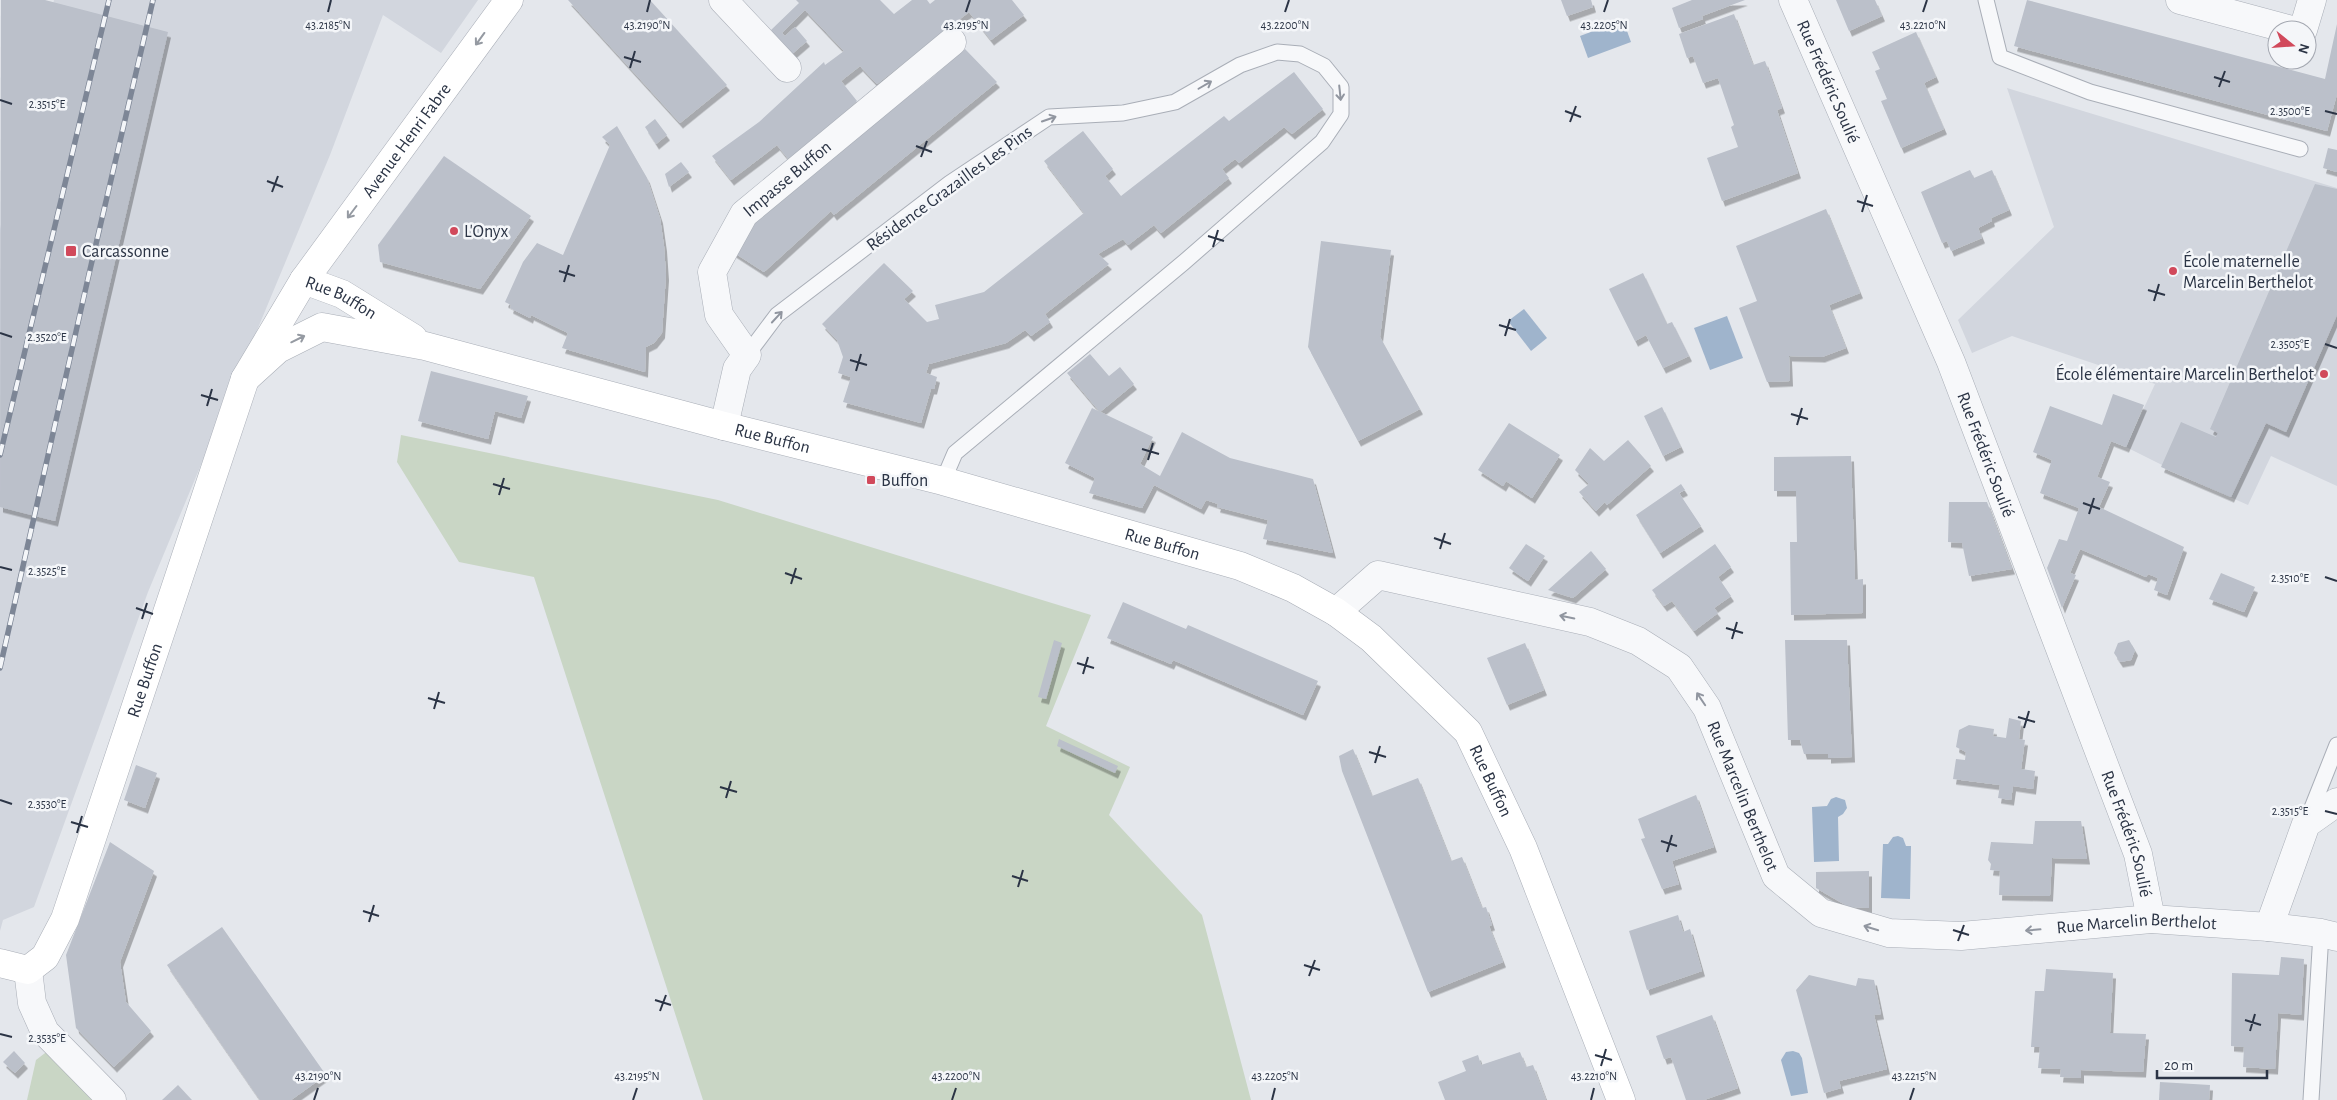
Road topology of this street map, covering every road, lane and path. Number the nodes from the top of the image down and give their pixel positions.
1 (509, 0) edge
2 (723, 0) edge
3 (1793, 0) edge
4 (1986, 0) edge
5 (2181, 0) edge
6 (2312, 0) edge
7 (2306, 20) edge
8 (2267, 23) edge
9 (952, 42) dead end
10 (787, 68) dead end
11 (2300, 149) dead end
12 (304, 280) junction
13 (425, 346) junction
14 (747, 356) junction
15 (245, 379) junction
16 (724, 426) junction
17 (942, 481) junction
18 (1336, 612) junction
19 (2337, 745) edge
20 (2337, 802) edge
21 (2306, 824) junction
22 (2151, 919) junction
23 (2268, 927) junction
24 (2329, 935) edge
25 (0, 963) edge
26 (28, 970) junction
27 (112, 1100) edge
28 (1621, 1100) edge
29 (2311, 1100) edge

1 -> 12 street, Avenue Henri Fabre
2 - 10 street
3 - 22 street, Rue Frédéric Soulié
4 - 11 lane
5 - 8 street
6 - 7 street
9 - 14 street, Impasse Buffon
12 - 13 street, Rue Buffon
12 - 15 street, Rue Buffon
15 -> 13 street, Rue Buffon
13 - 16 street, Rue Buffon
14 - 16 street
14 -> 17 lane, Résidence Grazailles Les Pins
15 - 26 street, Rue Buffon
16 - 17 street, Rue Buffon
17 - 18 street, Rue Buffon
22 -> 18 street, Rue Marcelin Berthelot
18 - 28 street, Rue Buffon
19 - 21 lane
20 - 21 street
21 - 23 street
22 - 23 street, Rue Marcelin Berthelot
23 - 24 street, Rue Marcelin Berthelot
24 - 29 lane
25 - 26 street
26 - 27 street

